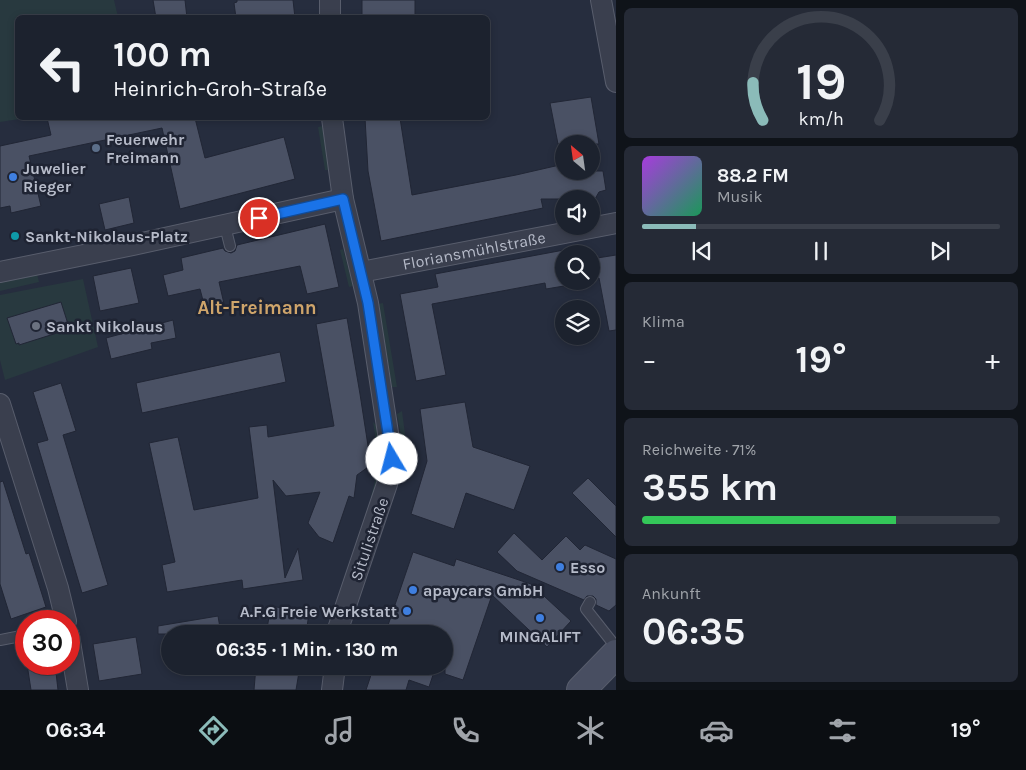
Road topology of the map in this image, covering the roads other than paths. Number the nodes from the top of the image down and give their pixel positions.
1 (330, 0) edge
2 (601, 0) edge
3 (330, 15) edge
4 (616, 82) edge
5 (332, 120) edge
6 (343, 199) junction
7 (616, 222) edge
8 (225, 226) junction
9 (230, 246) dead end
10 (0, 272) edge
11 (361, 272) junction
12 (0, 406) edge
13 (590, 602) dead end
14 (63, 610) edge
15 (339, 625) edge
16 (15, 638) edge
17 (0, 640) edge
18 (616, 647) edge
19 (616, 654) edge
20 (76, 675) edge
21 (333, 675) edge
22 (78, 690) edge
23 (332, 690) edge
24 (581, 690) edge

1 - 3 street
2 - 4 street
5 - 6 street, Situlistraße
6 - 8 street
6 - 11 street, Situlistraße
7 - 11 street, Floriansmühlstraße
8 - 9 lane
8 - 10 street
11 - 15 street, Situlistraße
12 - 14 street
13 - 18 lane
16 - 17 lane
19 - 24 main road
20 - 22 street
21 - 23 street

